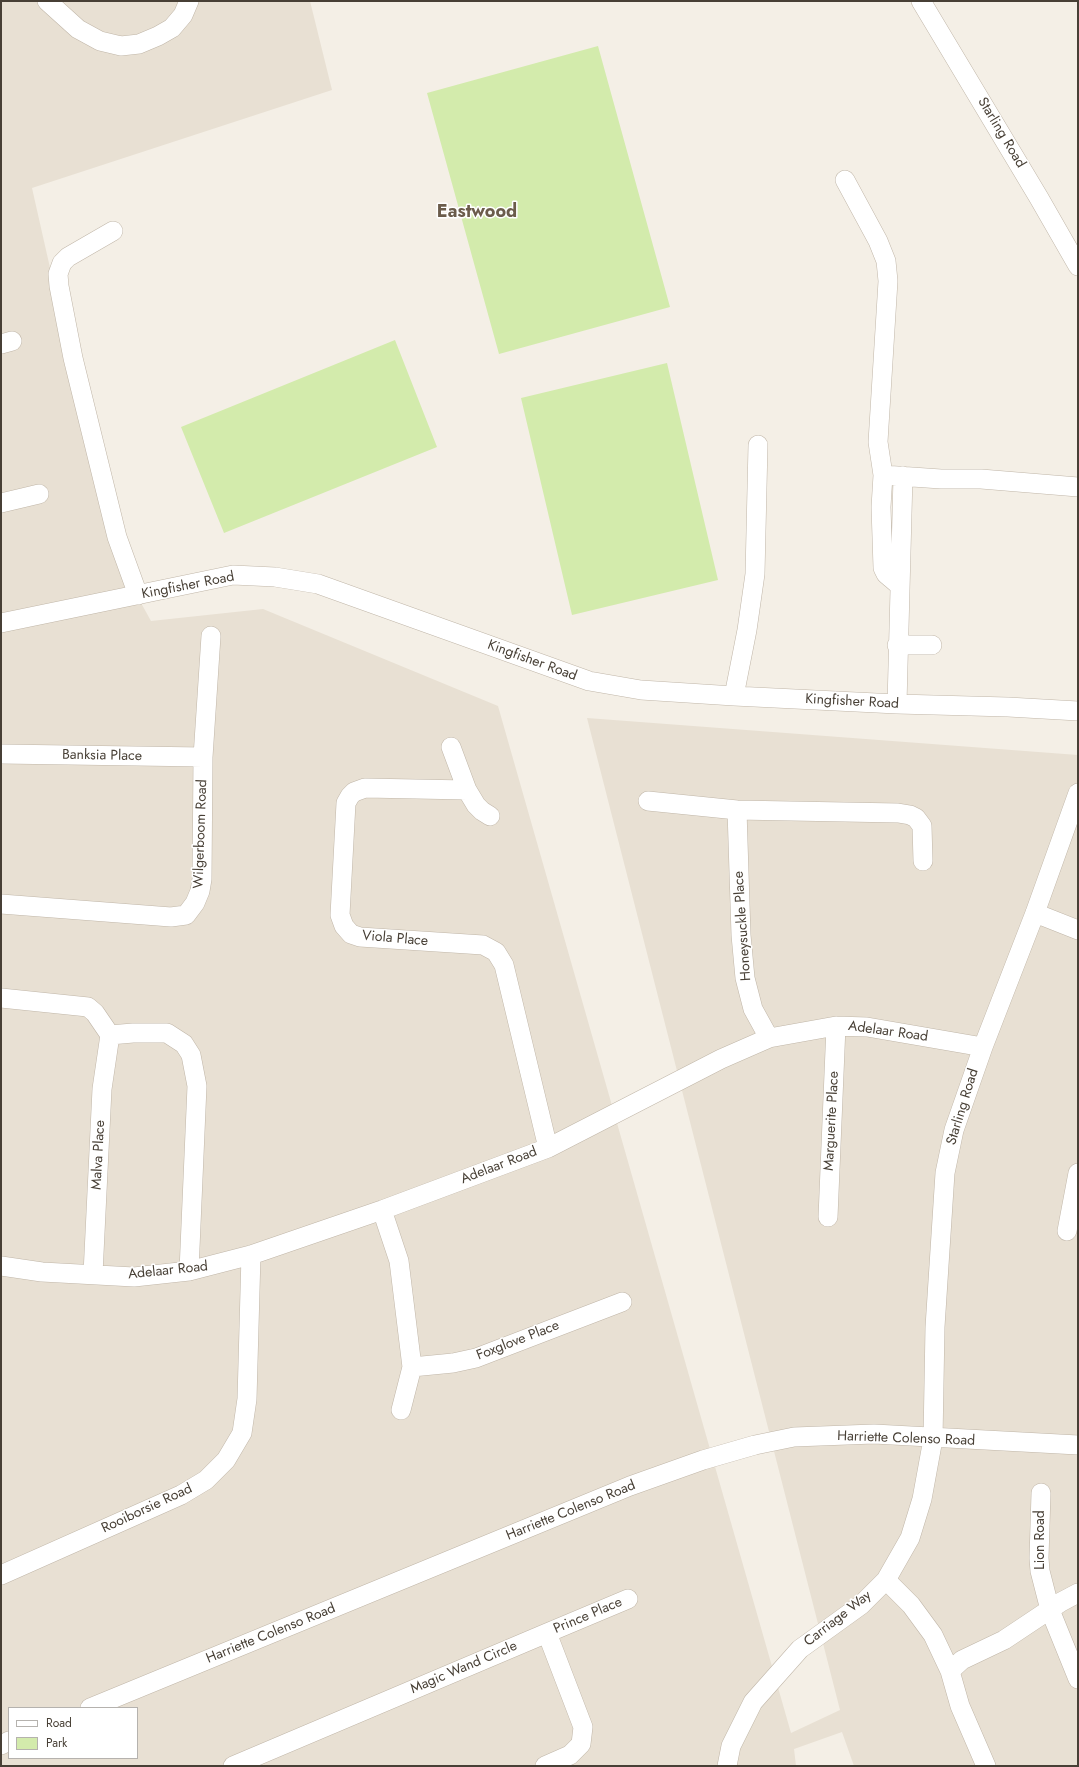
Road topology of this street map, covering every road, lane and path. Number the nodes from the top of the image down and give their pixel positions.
1 (47, 1) edge
2 (188, 1) edge
3 (921, 1) edge
4 (845, 180) dead end
5 (113, 231) dead end
6 (1078, 266) edge
7 (758, 445) dead end
8 (883, 475) junction
9 (903, 476) junction
10 (1078, 487) edge
11 (39, 494) dead end
12 (1, 502) edge
13 (899, 585) junction
14 (138, 595) junction
15 (1, 623) edge
16 (211, 636) dead end
17 (897, 645) junction
18 (932, 645) dead end
19 (734, 696) junction
20 (897, 704) junction
21 (1078, 712) edge
22 (451, 747) dead end
23 (1, 754) edge
24 (203, 757) junction
25 (467, 790) junction
26 (1078, 793) edge
27 (648, 801) dead end
28 (737, 810) junction
29 (490, 816) dead end
30 (923, 861) dead end
31 (1, 904) edge
32 (1035, 913) junction
33 (1078, 930) edge
34 (1, 998) edge
35 (836, 1026) junction
36 (110, 1036) junction
37 (769, 1038) junction
38 (983, 1047) junction
39 (548, 1148) junction
40 (1078, 1173) edge
41 (382, 1210) junction
42 (828, 1217) dead end
43 (1067, 1231) dead end
44 (251, 1255) junction
45 (1, 1266) edge
46 (189, 1271) junction
47 (93, 1274) junction
48 (622, 1302) dead end
49 (412, 1367) junction
50 (401, 1410) dead end
51 (933, 1439) junction
52 (1078, 1445) edge
53 (1042, 1493) dead end
54 (1, 1575) edge
55 (886, 1580) junction
56 (1078, 1593) edge
57 (628, 1599) dead end
58 (1050, 1610) junction
59 (547, 1633) junction
60 (950, 1671) junction
61 (1078, 1679) edge
62 (92, 1707) edge
63 (233, 1766) edge
64 (545, 1766) edge
65 (728, 1766) edge
66 (986, 1766) edge

1 - 2 street
3 - 6 street, Starling Road
4 - 8 street
5 - 14 street
7 - 19 street
8 - 9 street
8 - 13 street
9 - 10 street
9 - 13 street
11 - 12 street
13 - 17 street
14 - 15 street, Kingfisher Road
14 - 19 street, Kingfisher Road
16 - 24 street, Wilgerboom Road
17 - 18 street
17 - 20 street
19 - 20 street, Kingfisher Road
20 - 21 street, Kingfisher Road
22 - 25 street
23 - 24 street, Banksia Place
24 - 31 street, Wilgerboom Road
25 - 29 street
25 - 39 street, Viola Place
26 - 32 street, Starling Road
27 - 28 street
28 - 30 street
28 - 37 street, Honeysuckle Place
32 - 33 street
32 - 38 street, Starling Road
34 - 36 street
35 - 37 street, Adelaar Road
35 - 38 street, Adelaar Road
35 - 42 street, Marguerite Place
36 - 46 street
36 - 47 street, Malva Place
37 - 39 street, Adelaar Road
38 - 51 street, Starling Road
39 - 41 street, Adelaar Road
40 - 43 street
41 - 44 street, Adelaar Road
41 - 49 street
44 - 46 street, Adelaar Road
44 - 54 street, Rooiborsie Road
45 - 47 street, Adelaar Road
46 - 47 street, Adelaar Road
48 - 49 street, Foxglove Place
49 - 50 street
51 - 52 street, Harriette Colenso Road
51 - 55 street, Carriage Way
51 - 62 street, Harriette Colenso Road
53 - 58 street, Lion Road
55 - 60 street
55 - 65 street, Carriage Way
56 - 58 street
57 - 59 street, Prince Place
58 - 60 street
58 - 61 street, Lion Road
59 - 63 street, Magic Wand Circle
59 - 64 street
60 - 66 street

